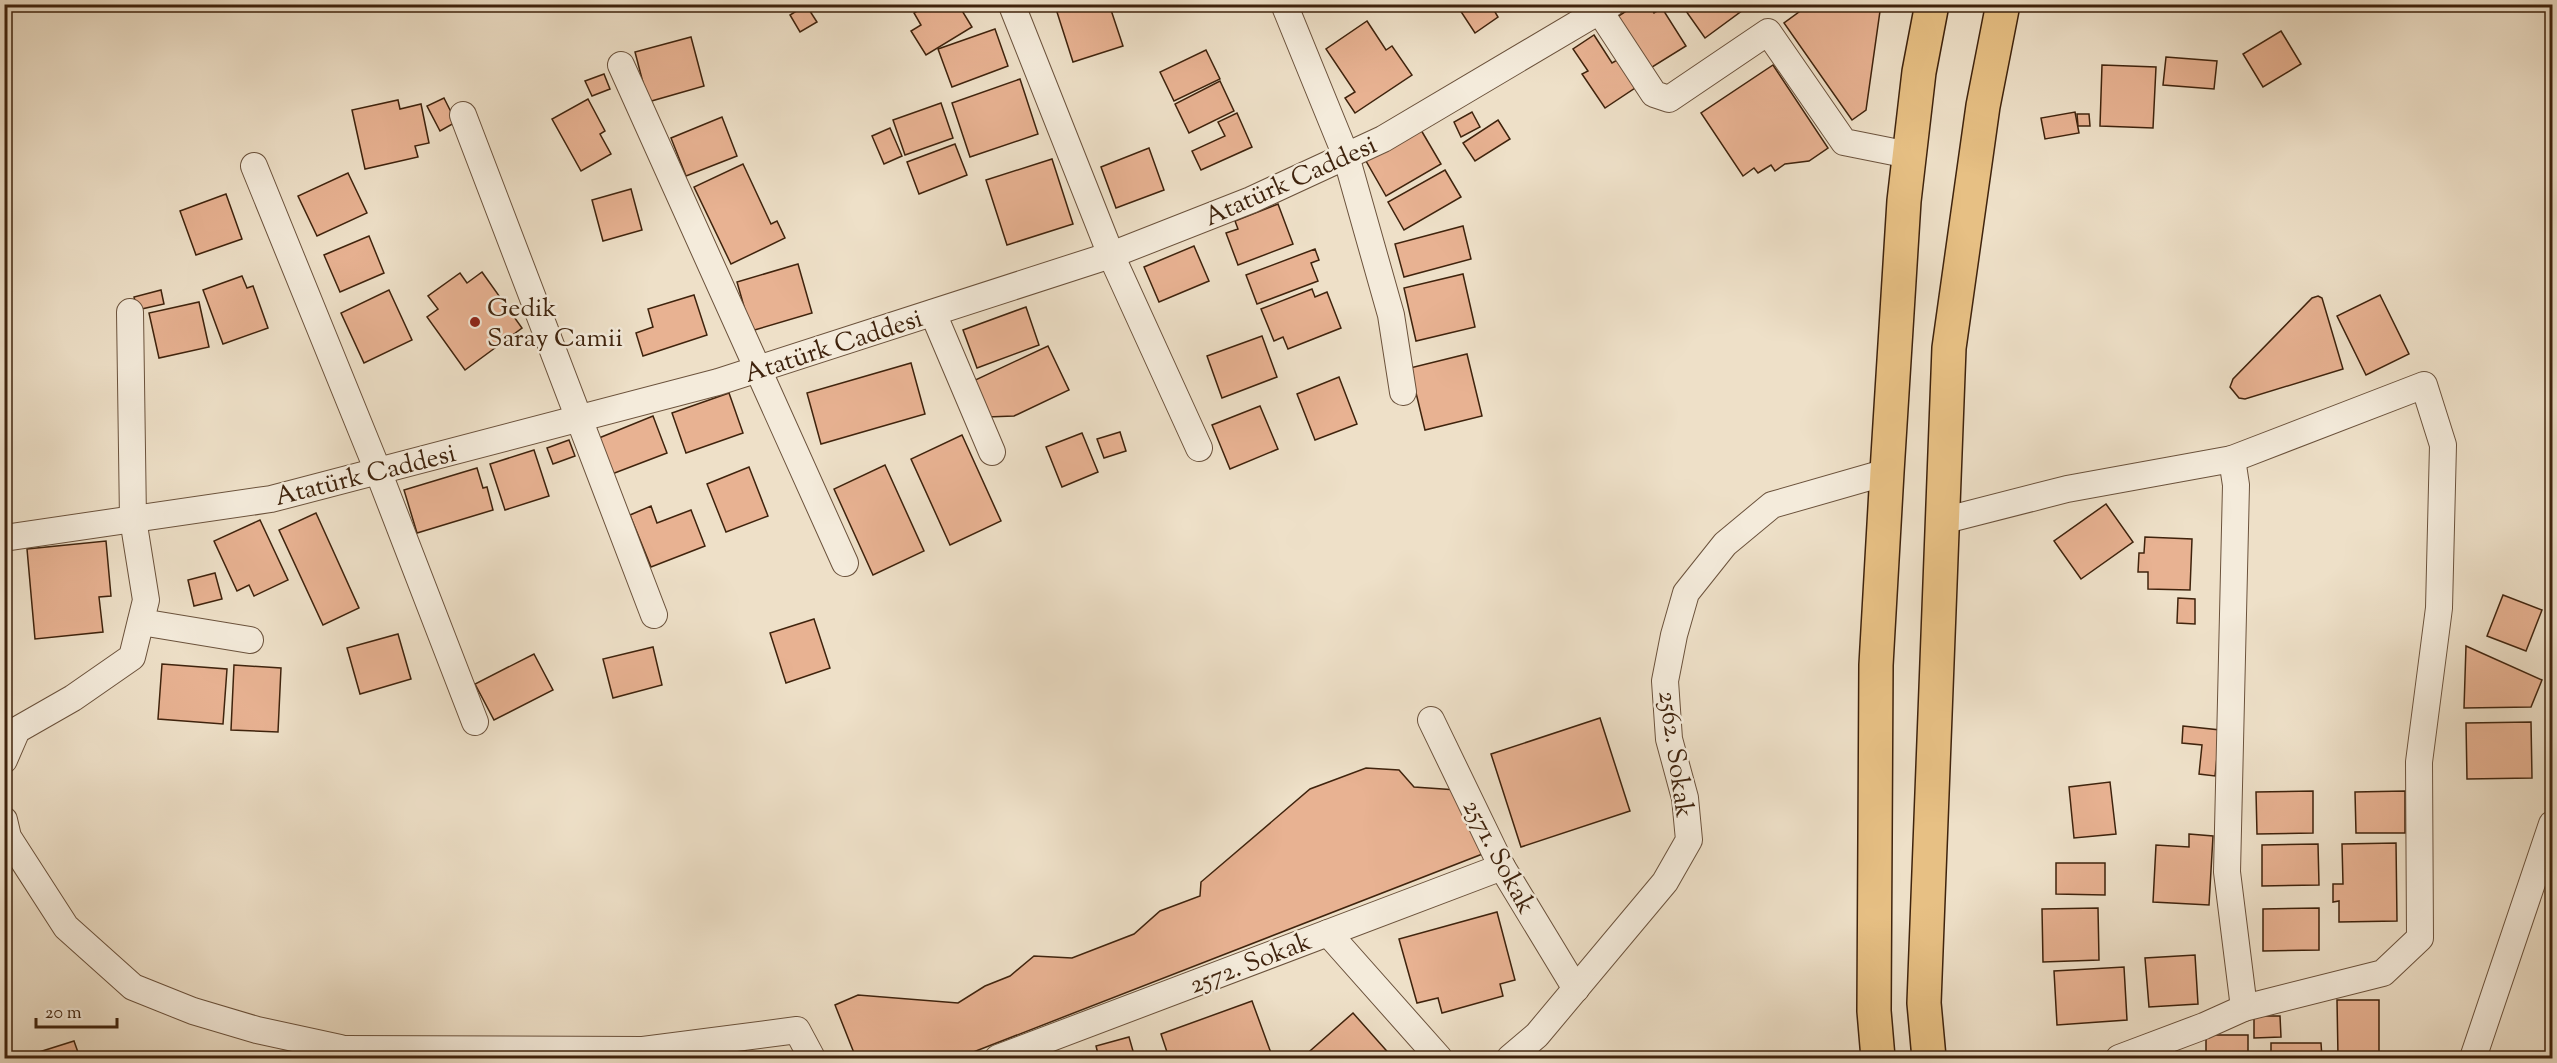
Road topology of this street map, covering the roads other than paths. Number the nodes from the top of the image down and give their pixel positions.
1 (1284, 4) edge
2 (1932, 4) edge
3 (2003, 4) edge
4 (1602, 7) edge
5 (1013, 8) dead end
6 (621, 64) dead end
7 (463, 115) dead end
8 (1909, 155) junction
9 (1346, 156) junction
10 (254, 166) dead end
11 (1111, 255) junction
12 (130, 312) dead end
13 (933, 313) junction
14 (756, 370) junction
15 (1403, 392) dead end
16 (579, 418) junction
17 (1199, 448) dead end
18 (992, 452) dead end
19 (2232, 459) junction
20 (378, 471) junction
21 (1887, 472) junction
22 (133, 519) junction
23 (1942, 521) junction
24 (4, 538) edge
25 (844, 564) dead end
26 (654, 615) dead end
27 (141, 622) junction
28 (250, 640) dead end
29 (1431, 720) dead end
30 (475, 722) dead end
31 (4, 760) edge
32 (4, 820) edge
33 (2553, 824) edge
34 (1502, 867) junction
35 (1328, 933) junction
36 (1576, 989) junction
37 (2244, 1008) junction
38 (552, 1053) edge
39 (1025, 1053) edge
40 (343, 1054) edge
41 (307, 1059) edge
42 (812, 1059) edge
43 (998, 1059) edge
44 (1439, 1059) edge
45 (1510, 1059) edge
46 (1878, 1059) edge
47 (1929, 1059) edge
48 (2119, 1059) edge
49 (2473, 1059) edge

1 - 9 street
2 - 8 highway
3 - 23 highway
4 - 8 street
4 - 9 street, Atatürk Caddesi
5 - 11 street
6 - 14 street
7 - 16 street
8 - 21 highway
9 - 11 street, Atatürk Caddesi
9 - 15 street
10 - 20 street
11 - 13 street, Atatürk Caddesi
11 - 17 street
12 - 22 street
13 - 14 street, Atatürk Caddesi
13 - 18 street
14 - 16 street, Atatürk Caddesi
14 - 25 street
16 - 20 street, Atatürk Caddesi
16 - 26 street
19 - 23 street
19 - 37 street
19 - 37 street
20 - 22 street, Atatürk Caddesi
20 - 30 street
21 - 36 street, 2562. Sokak
21 - 46 highway
22 - 24 street, Atatürk Caddesi
22 - 27 street
23 - 47 highway
27 - 28 street
27 - 31 street
29 - 34 street, 2571. Sokak
32 - 40 street
33 - 49 street
34 - 35 street, 2572. Sokak
34 - 36 street, 2571. Sokak
35 - 39 street, 2572. Sokak
35 - 44 street
36 - 45 street, 2562. Sokak
37 - 48 street
38 - 40 street
38 - 42 street
39 - 43 street, 2572. Sokak
40 - 41 street

